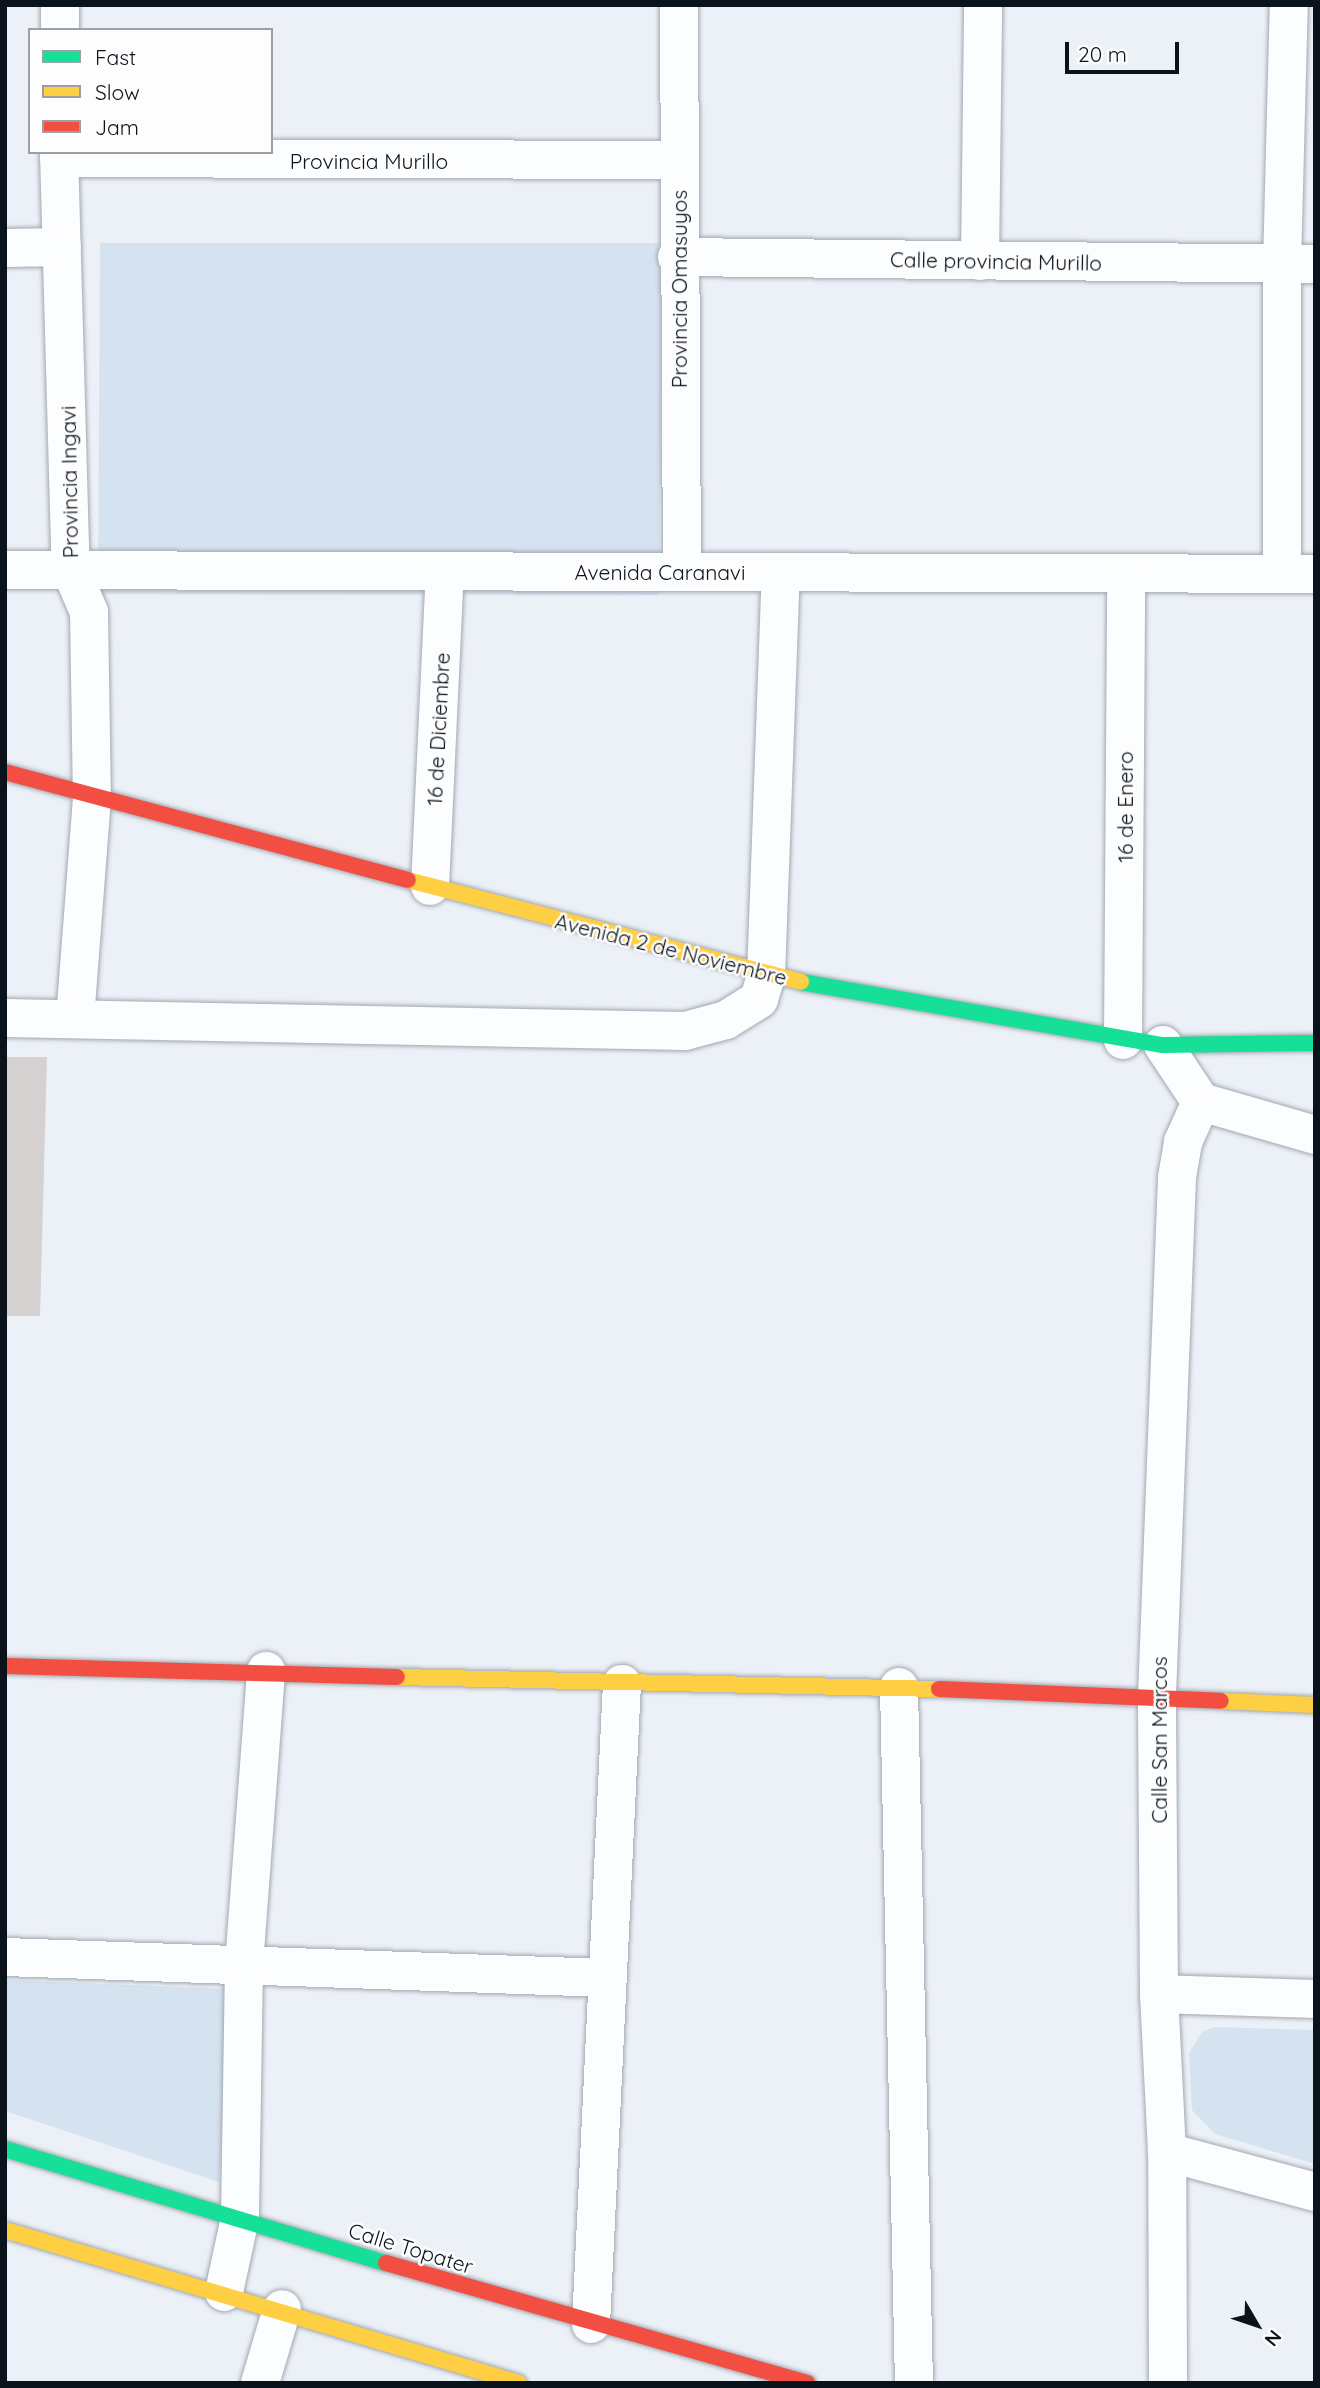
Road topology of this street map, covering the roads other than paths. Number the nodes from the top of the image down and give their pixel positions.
1 (60, 5) edge
2 (679, 5) edge
3 (983, 5) edge
4 (1290, 5) edge
5 (60, 28) edge
6 (59, 155) edge
7 (678, 160) junction
8 (62, 247) junction
9 (5, 248) edge
10 (677, 257) junction
11 (980, 261) junction
12 (1298, 264) edge
13 (5, 570) edge
14 (71, 570) junction
15 (445, 572) junction
16 (682, 572) junction
17 (781, 573) junction
18 (1126, 573) junction
19 (1298, 574) edge
20 (5, 772) edge
21 (92, 798) junction
22 (430, 886) junction
23 (766, 976) junction
24 (5, 1018) edge
25 (75, 1018) junction
26 (1123, 1040) junction
27 (1315, 1042) edge
28 (1163, 1045) junction
29 (1201, 1102) junction
30 (1315, 1135) edge
31 (5, 1665) edge
32 (265, 1671) junction
33 (622, 1684) junction
34 (899, 1687) junction
35 (1157, 1696) junction
36 (1315, 1704) edge
37 (5, 1957) edge
38 (244, 1965) junction
39 (607, 1978) junction
40 (1158, 1994) junction
41 (1315, 1999) edge
42 (5, 2149) edge
43 (1167, 2152) junction
44 (1315, 2192) edge
45 (240, 2218) junction
46 (5, 2230) edge
47 (224, 2292) junction
48 (282, 2309) junction
49 (591, 2324) junction
50 (260, 2383) edge
51 (519, 2383) edge
52 (807, 2383) edge
53 (914, 2383) edge
54 (1168, 2383) edge

1 - 5 street
2 - 7 street, Provincia Omasuyos
3 - 11 street
4 - 12 street
6 - 7 street, Provincia Murillo
6 - 8 street, Provincia Ingavi
7 - 10 street, Provincia Omasuyos
8 - 9 street
8 - 14 street, Provincia Ingavi
10 - 11 street, Calle provincia Murillo
10 - 16 street, Provincia Omasuyos
11 - 12 street, Calle provincia Murillo
12 - 19 street
13 - 14 street, Avenida Caranavi
14 - 15 street, Avenida Caranavi
14 - 21 street, Provincia Ingavi
15 - 16 street, Avenida Caranavi
15 - 22 street, 16 de Diciembre
16 - 17 street, Avenida Caranavi
17 - 18 street, Avenida Caranavi
17 - 23 street
18 - 19 street, Avenida Caranavi
18 - 26 street, 16 de Enero
20 - 21 street, Avenida 2 de Noviembre
21 - 22 street, Avenida 2 de Noviembre
21 - 25 street, Provincia Ingavi
22 - 23 street, Avenida 2 de Noviembre
23 - 25 street
23 - 26 street, Avenida 2 de Noviembre
24 - 25 street
26 - 28 street, Avenida 2 de Noviembre
27 - 28 street, Avenida 2 de Noviembre
28 - 29 street
29 - 30 street
29 - 35 street, Calle San Marcos
31 - 32 street
32 - 33 street
32 - 38 street
33 - 34 street
33 - 39 street
34 - 35 street
34 - 53 street
35 - 36 street
35 - 40 street, Calle San Marcos
37 - 38 street
38 - 39 street
38 - 45 street
39 - 49 street
40 - 41 street
40 - 43 street, Calle San Marcos
42 - 45 street, Calle Topater
43 - 44 street
43 - 54 street, Calle San Marcos
45 - 47 street
45 - 49 street, Calle Topater
46 - 47 street
47 - 48 street
48 - 50 street
48 - 51 street
49 - 52 street, Calle Topater

